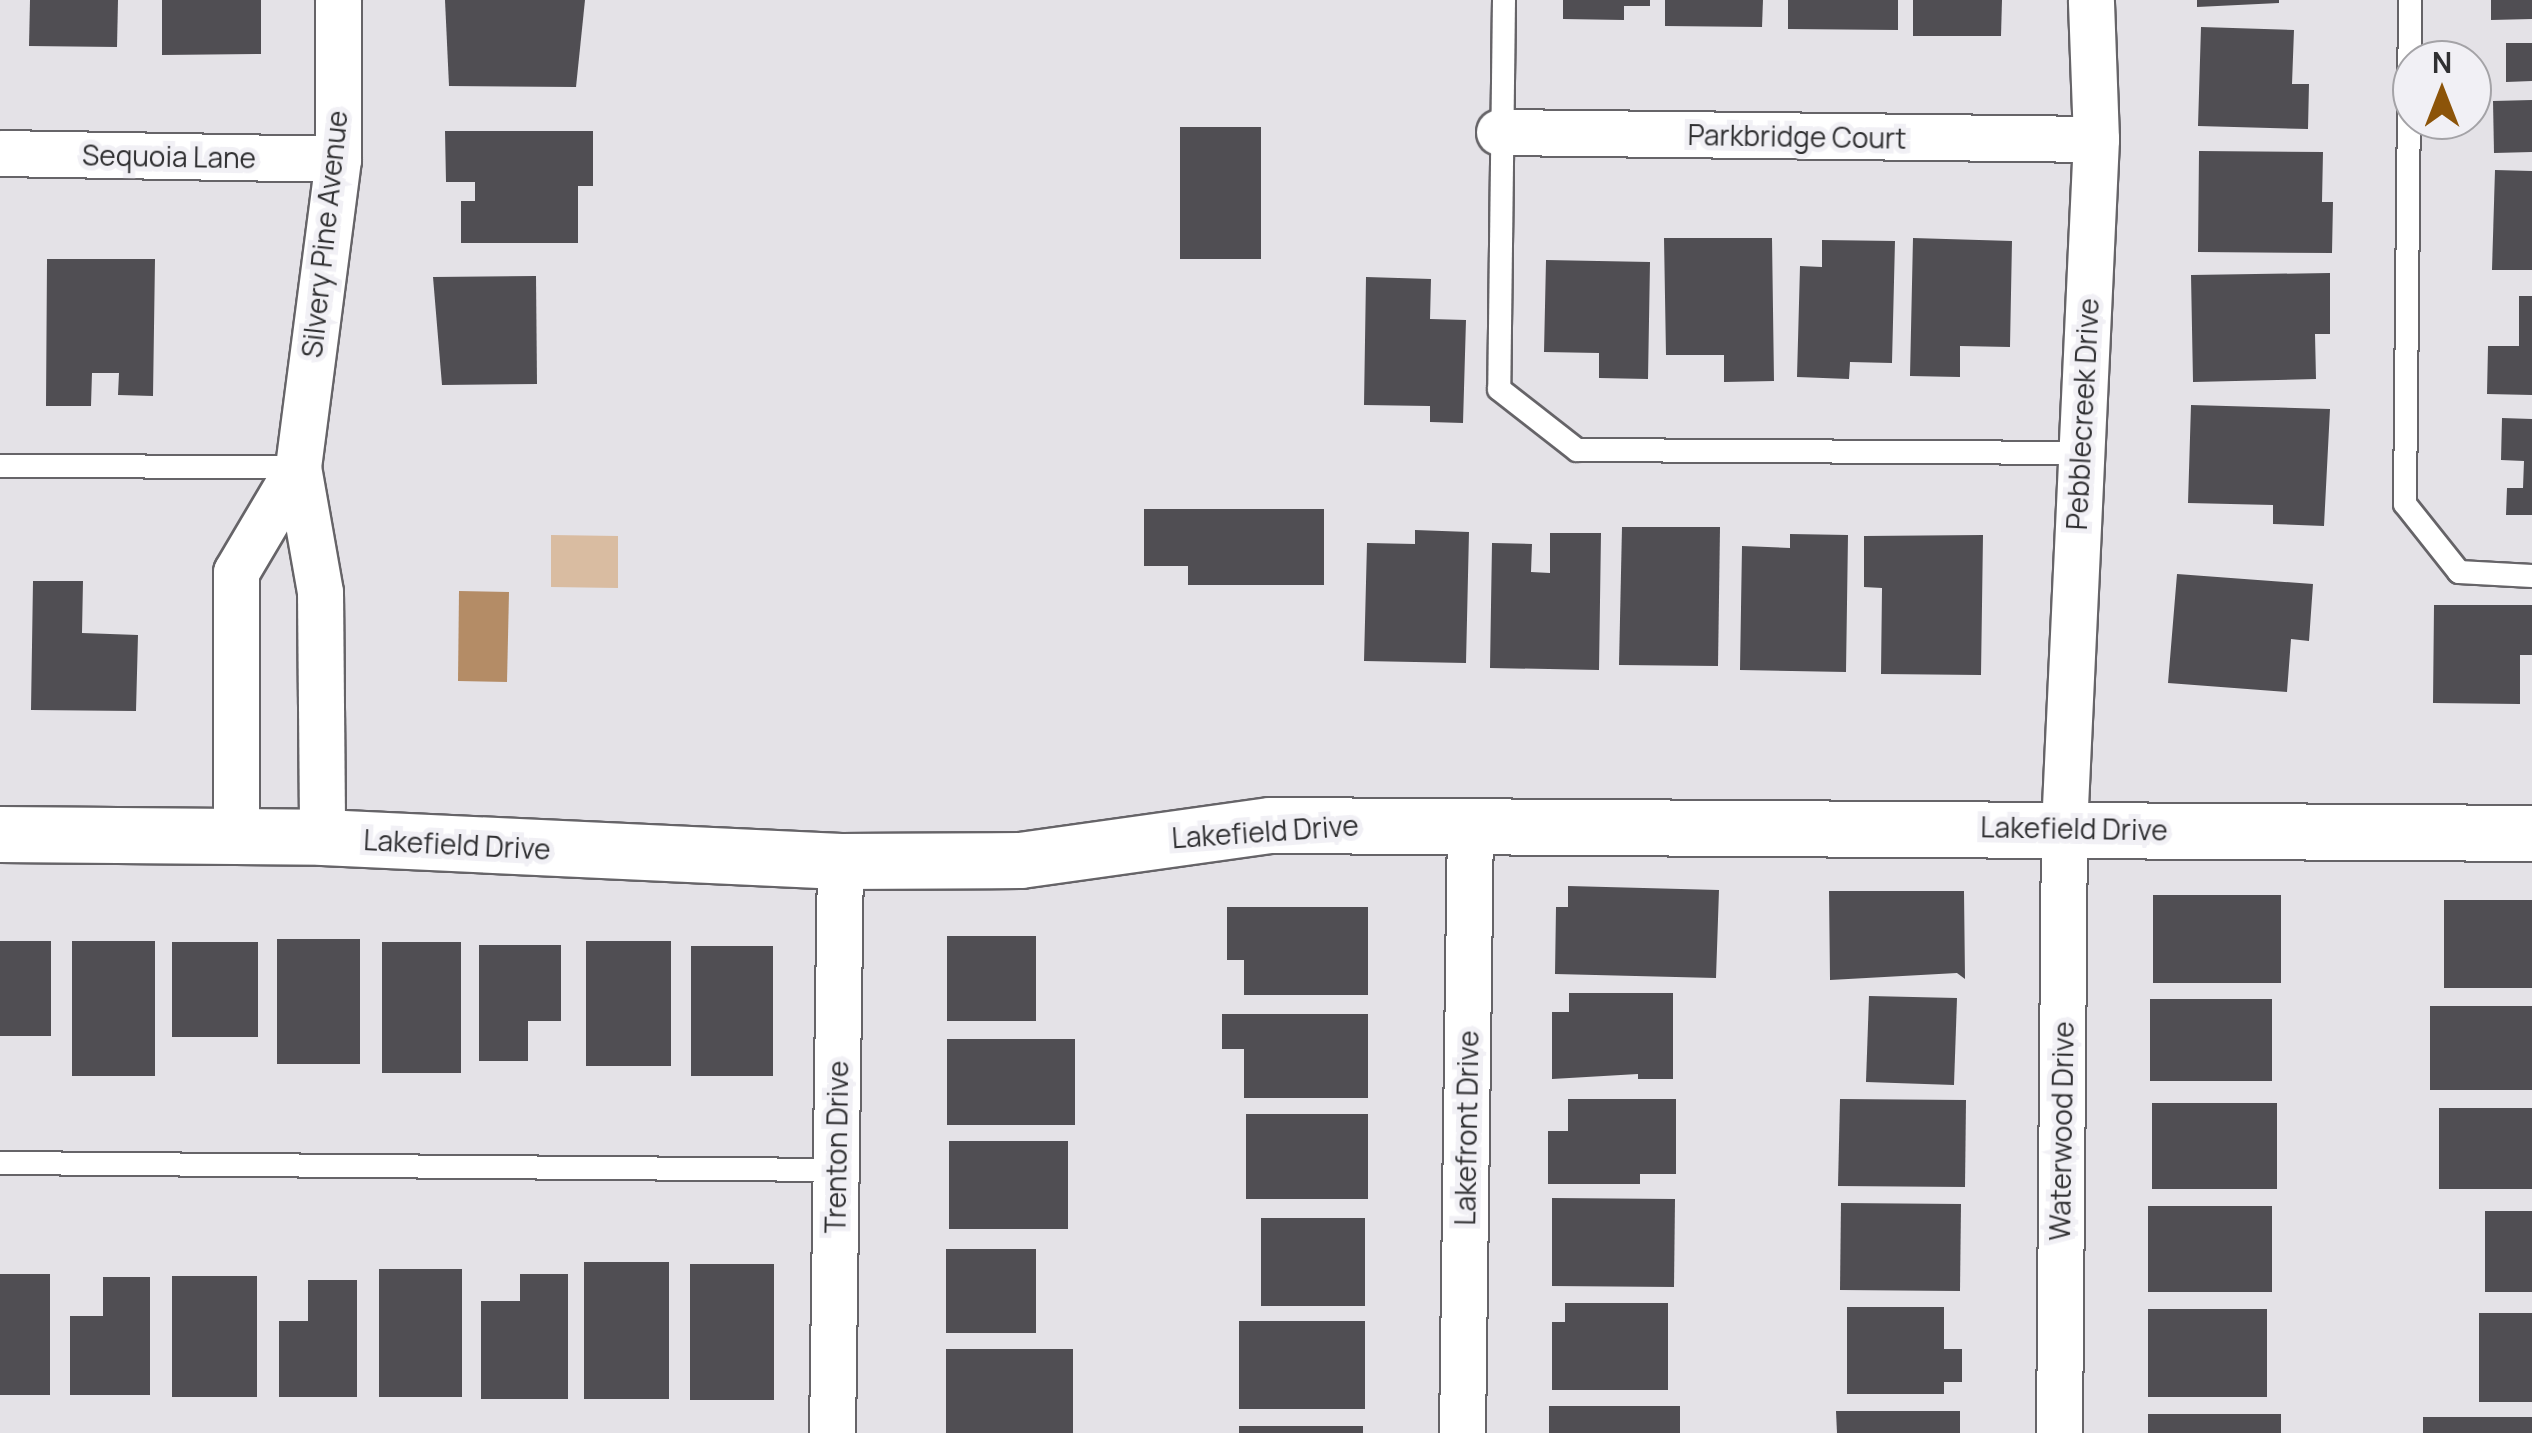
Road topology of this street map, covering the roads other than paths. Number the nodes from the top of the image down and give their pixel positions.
1 (338, 0) edge
2 (1504, 0) edge
3 (2091, 0) edge
4 (2410, 0) edge
5 (1499, 132) junction
6 (2096, 139) junction
7 (0, 153) edge
8 (338, 159) junction
9 (2079, 453) junction
10 (0, 466) edge
11 (298, 466) junction
12 (2532, 576) edge
13 (1470, 822) junction
14 (2064, 828) junction
15 (2532, 833) edge
16 (0, 834) edge
17 (236, 838) junction
18 (322, 838) junction
19 (840, 862) junction
20 (0, 1163) edge
21 (835, 1170) junction
22 (832, 1433) edge
23 (1462, 1433) edge
24 (2059, 1433) edge

1 - 8 street, Silvery Pine Avenue
2 - 5 lane
3 - 6 street, Pebblecreek Drive
4 - 12 lane
5 - 6 street, Parkbridge Court
5 - 9 lane
6 - 9 street, Pebblecreek Drive
7 - 8 street, Sequoia Lane
8 - 11 street, Silvery Pine Avenue
9 - 14 street, Pebblecreek Drive
10 - 11 lane
11 - 17 street, Silvery Pine Avenue
11 - 18 street, Silvery Pine Avenue
13 - 14 street, Lakefield Drive
13 - 19 street, Lakefield Drive
13 - 23 street, Lakefront Drive
14 - 15 street, Lakefield Drive
14 - 24 street, Waterwood Drive
16 - 17 street, Lakefield Drive
17 - 18 street, Lakefield Drive
18 - 19 street, Lakefield Drive
19 - 21 street, Trenton Drive
20 - 21 lane
21 - 22 street, Trenton Drive

